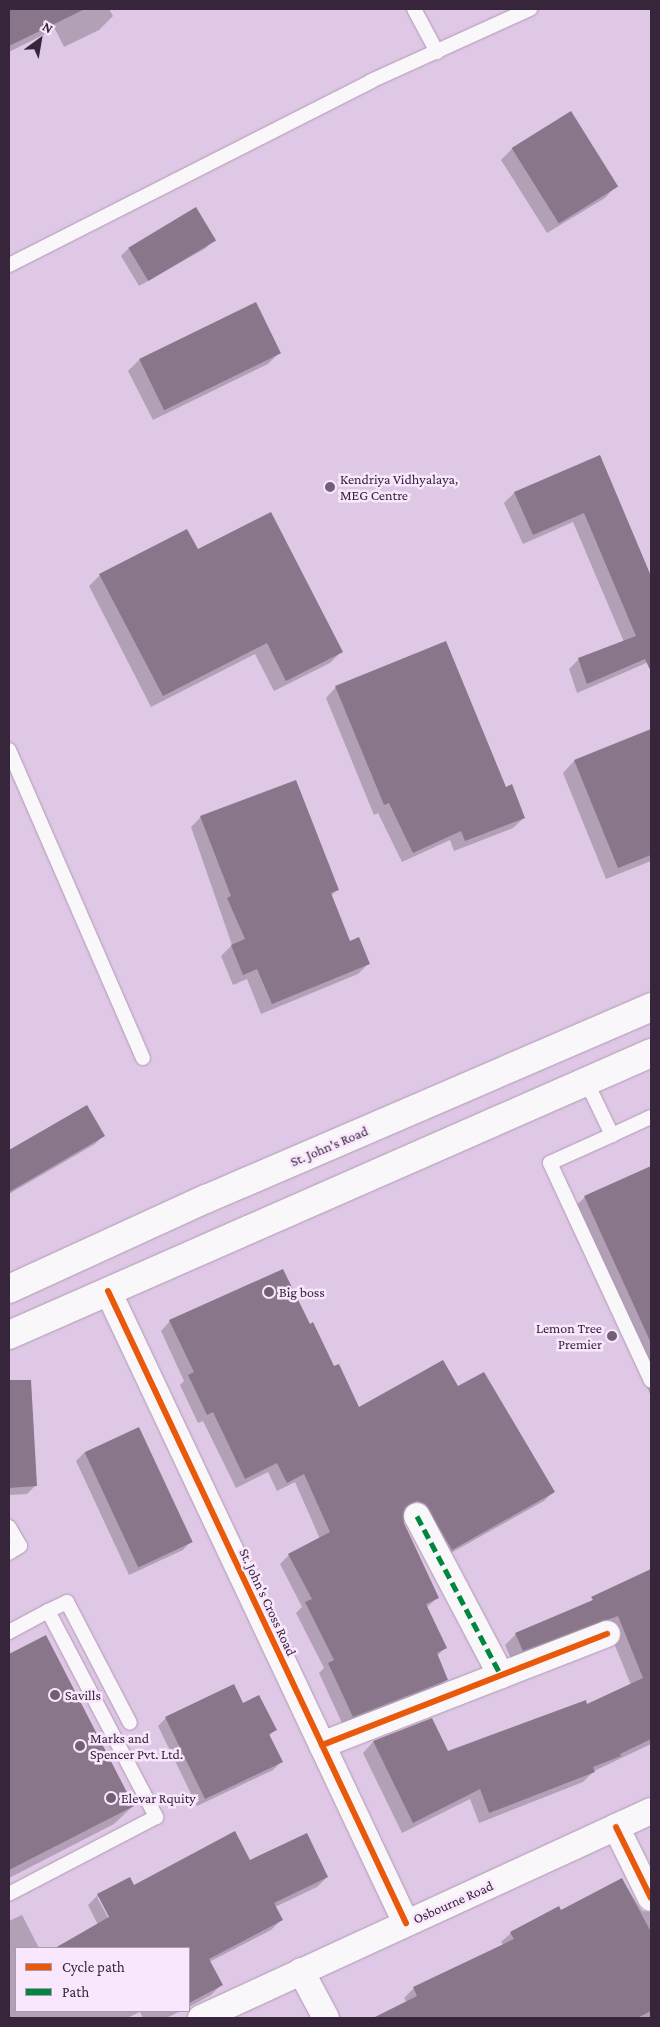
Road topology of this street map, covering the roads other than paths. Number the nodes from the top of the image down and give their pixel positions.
1 (414, 9) edge
2 (530, 9) edge
3 (437, 52) junction
4 (9, 265) edge
5 (9, 750) edge
6 (651, 1007) edge
7 (651, 1053) edge
8 (143, 1058) dead end
9 (587, 1082) junction
10 (651, 1117) edge
11 (612, 1135) junction
12 (9, 1289) edge
13 (108, 1291) junction
14 (9, 1335) edge
15 (651, 1381) edge
16 (417, 1516) dead end
17 (9, 1527) edge
18 (9, 1553) edge
19 (48, 1611) junction
20 (9, 1632) edge
21 (607, 1634) dead end
22 (501, 1675) junction
23 (130, 1723) dead end
24 (322, 1745) junction
25 (651, 1812) edge
26 (616, 1828) junction
27 (9, 1894) edge
28 (651, 1898) edge
29 (406, 1923) junction
30 (301, 1970) junction
31 (201, 2018) edge
32 (326, 2018) edge

1 - 3 lane
2 - 3 lane
3 - 4 lane
5 - 8 lane
6 - 12 main road, St. John's Road
7 - 9 main road
9 - 11 lane
9 - 13 main road
10 - 11 lane
11 - 15 lane
13 - 14 main road
13 - 24 street, St. John's Cross Road
16 - 22 street
17 - 18 lane
19 - 20 lane
19 - 23 lane
19 - 27 lane
21 - 22 street
22 - 24 street
24 - 29 street, St. John's Cross Road
25 - 26 street, Osbourne Road
26 - 28 street
26 - 29 street, Osbourne Road
29 - 30 street, Osbourne Road
30 - 31 street, Osbourne Road
30 - 32 street

